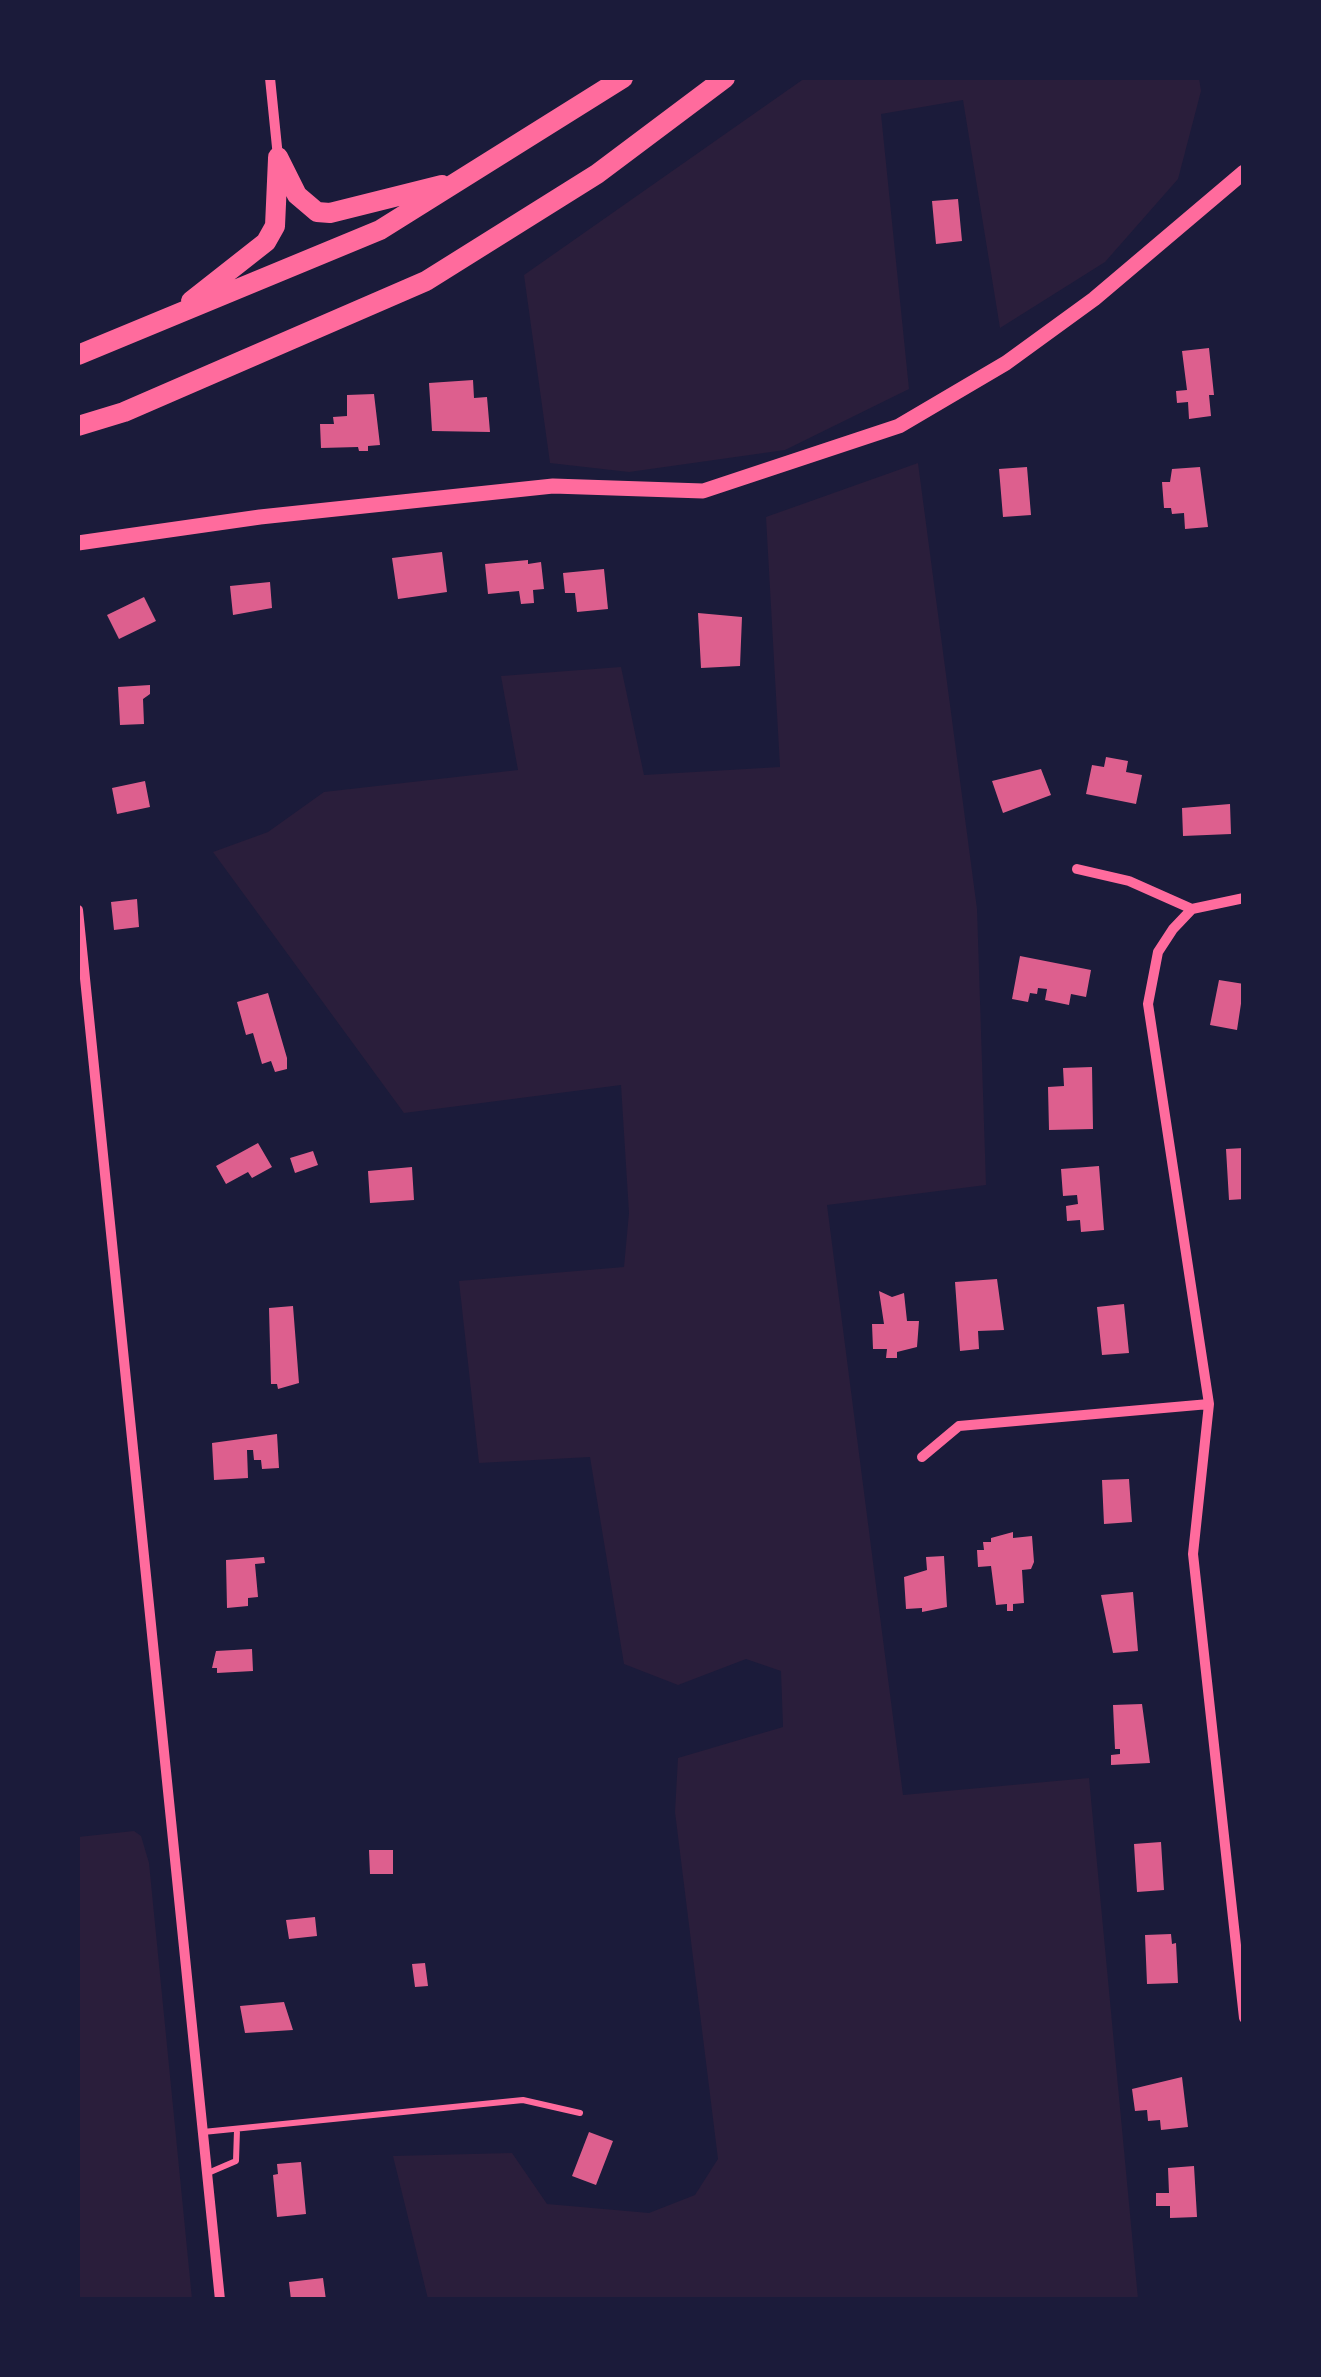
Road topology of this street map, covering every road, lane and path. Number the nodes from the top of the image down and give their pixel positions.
1 (270, 78) edge
2 (624, 78) edge
3 (724, 78) edge
4 (278, 157) junction
5 (1244, 172) edge
6 (464, 180) junction
7 (170, 317) junction
8 (78, 356) edge
9 (78, 426) edge
10 (78, 544) edge
11 (1077, 869) dead end
12 (1244, 898) edge
13 (1192, 909) junction
14 (78, 910) edge
15 (1208, 1404) junction
16 (922, 1457) dead end
17 (1238, 1882) edge
18 (1244, 2018) edge
19 (580, 2112) dead end
20 (237, 2130) junction
21 (202, 2132) junction
22 (206, 2174) junction
23 (220, 2300) edge

1 - 4 street
2 - 6 highway
3 - 9 highway
4 - 6 highway
4 - 7 highway
5 - 10 street
6 - 7 highway
7 - 8 highway
11 - 13 street
12 - 13 street
13 - 15 street
14 - 21 street
15 - 16 street
15 - 17 street
17 - 18 street
19 - 20 lane
20 - 21 lane
20 - 22 lane
21 - 22 street
22 - 23 street

